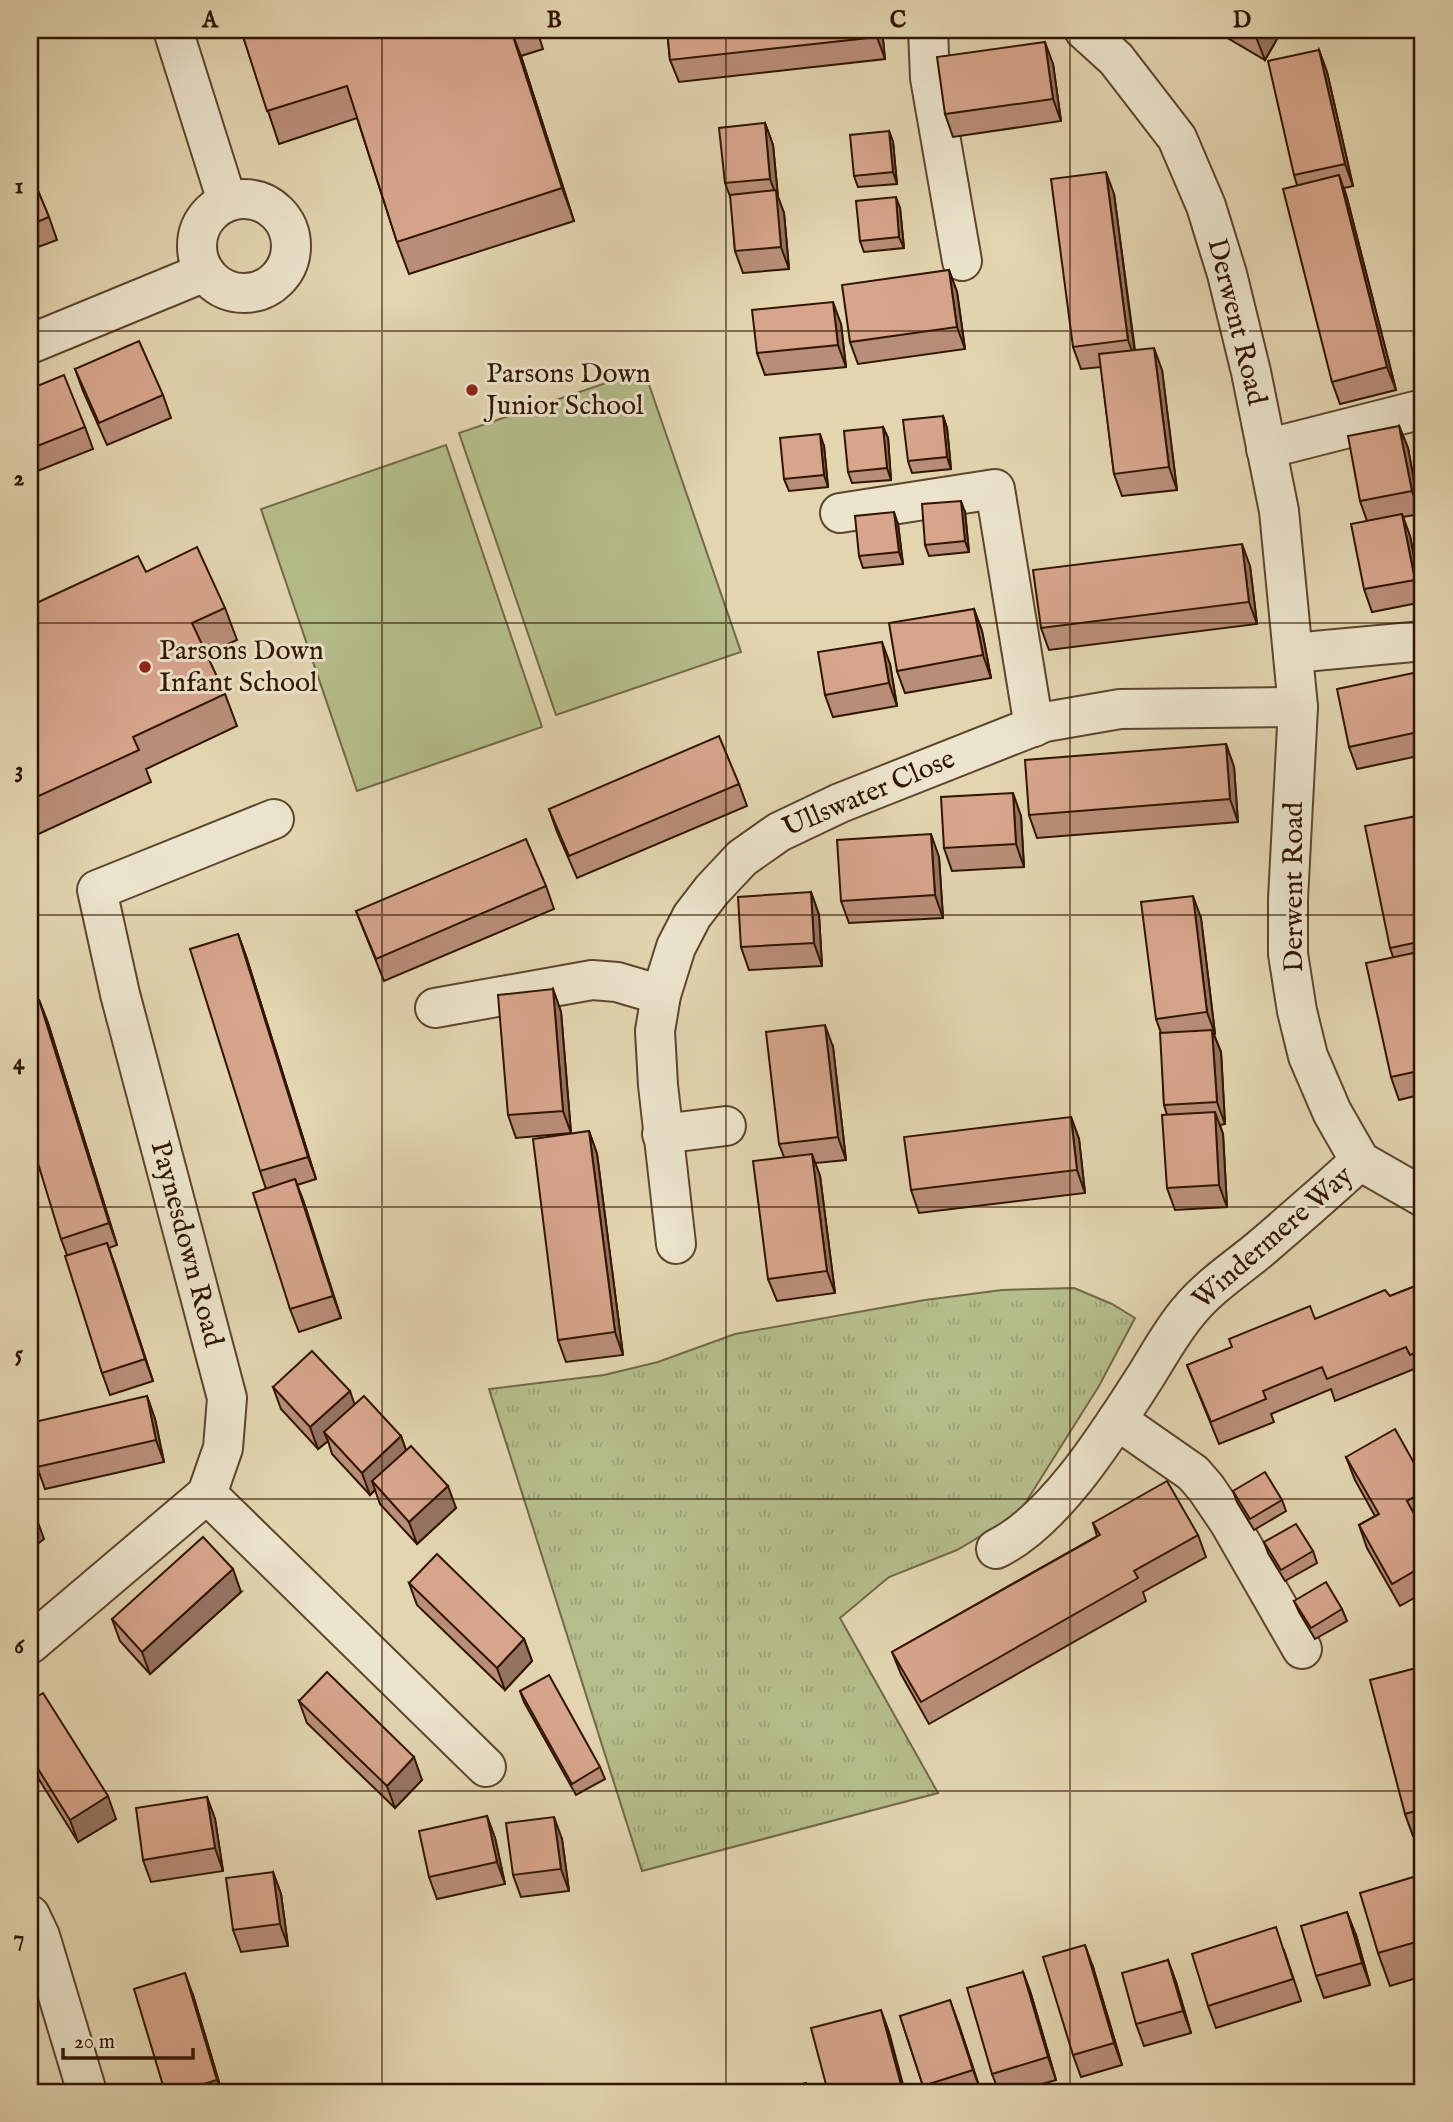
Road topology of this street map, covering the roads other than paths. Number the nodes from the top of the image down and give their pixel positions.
1 (173, 30) edge
2 (928, 30) edge
3 (1084, 30) edge
4 (227, 201) junction
5 (962, 261) dead end
6 (205, 272) junction
7 (30, 344) edge
8 (1423, 409) edge
9 (1266, 449) junction
10 (840, 513) dead end
11 (1423, 641) edge
12 (1293, 653) junction
13 (1298, 707) junction
14 (1034, 727) junction
15 (274, 819) dead end
16 (661, 995) junction
17 (435, 1008) dead end
18 (726, 1126) dead end
19 (662, 1133) junction
20 (1360, 1161) junction
21 (1423, 1197) edge
22 (677, 1244) dead end
23 (1117, 1420) junction
24 (207, 1494) junction
25 (996, 1549) dead end
26 (30, 1644) edge
27 (1302, 1649) dead end
28 (486, 1766) dead end
29 (30, 1915) edge
30 (87, 2092) edge

1 - 4 street
2 - 5 street
3 - 9 street, Derwent Road
4 - 6 street
4 - 6 street
6 - 7 street
8 - 9 street
9 - 12 street, Derwent Road
10 - 14 street
11 - 12 street
12 - 13 street, Derwent Road
13 - 14 street, Ullswater Close
13 - 20 street, Derwent Road
14 - 16 street, Ullswater Close
15 - 24 street, Paynesdown Road
16 - 17 street
16 - 19 street, Ullswater Close
18 - 19 street
19 - 22 street, Ullswater Close
20 - 21 street
20 - 23 street, Windermere Way
23 - 25 street, Windermere Way
23 - 27 street
24 - 26 street
24 - 28 street
29 - 30 street

